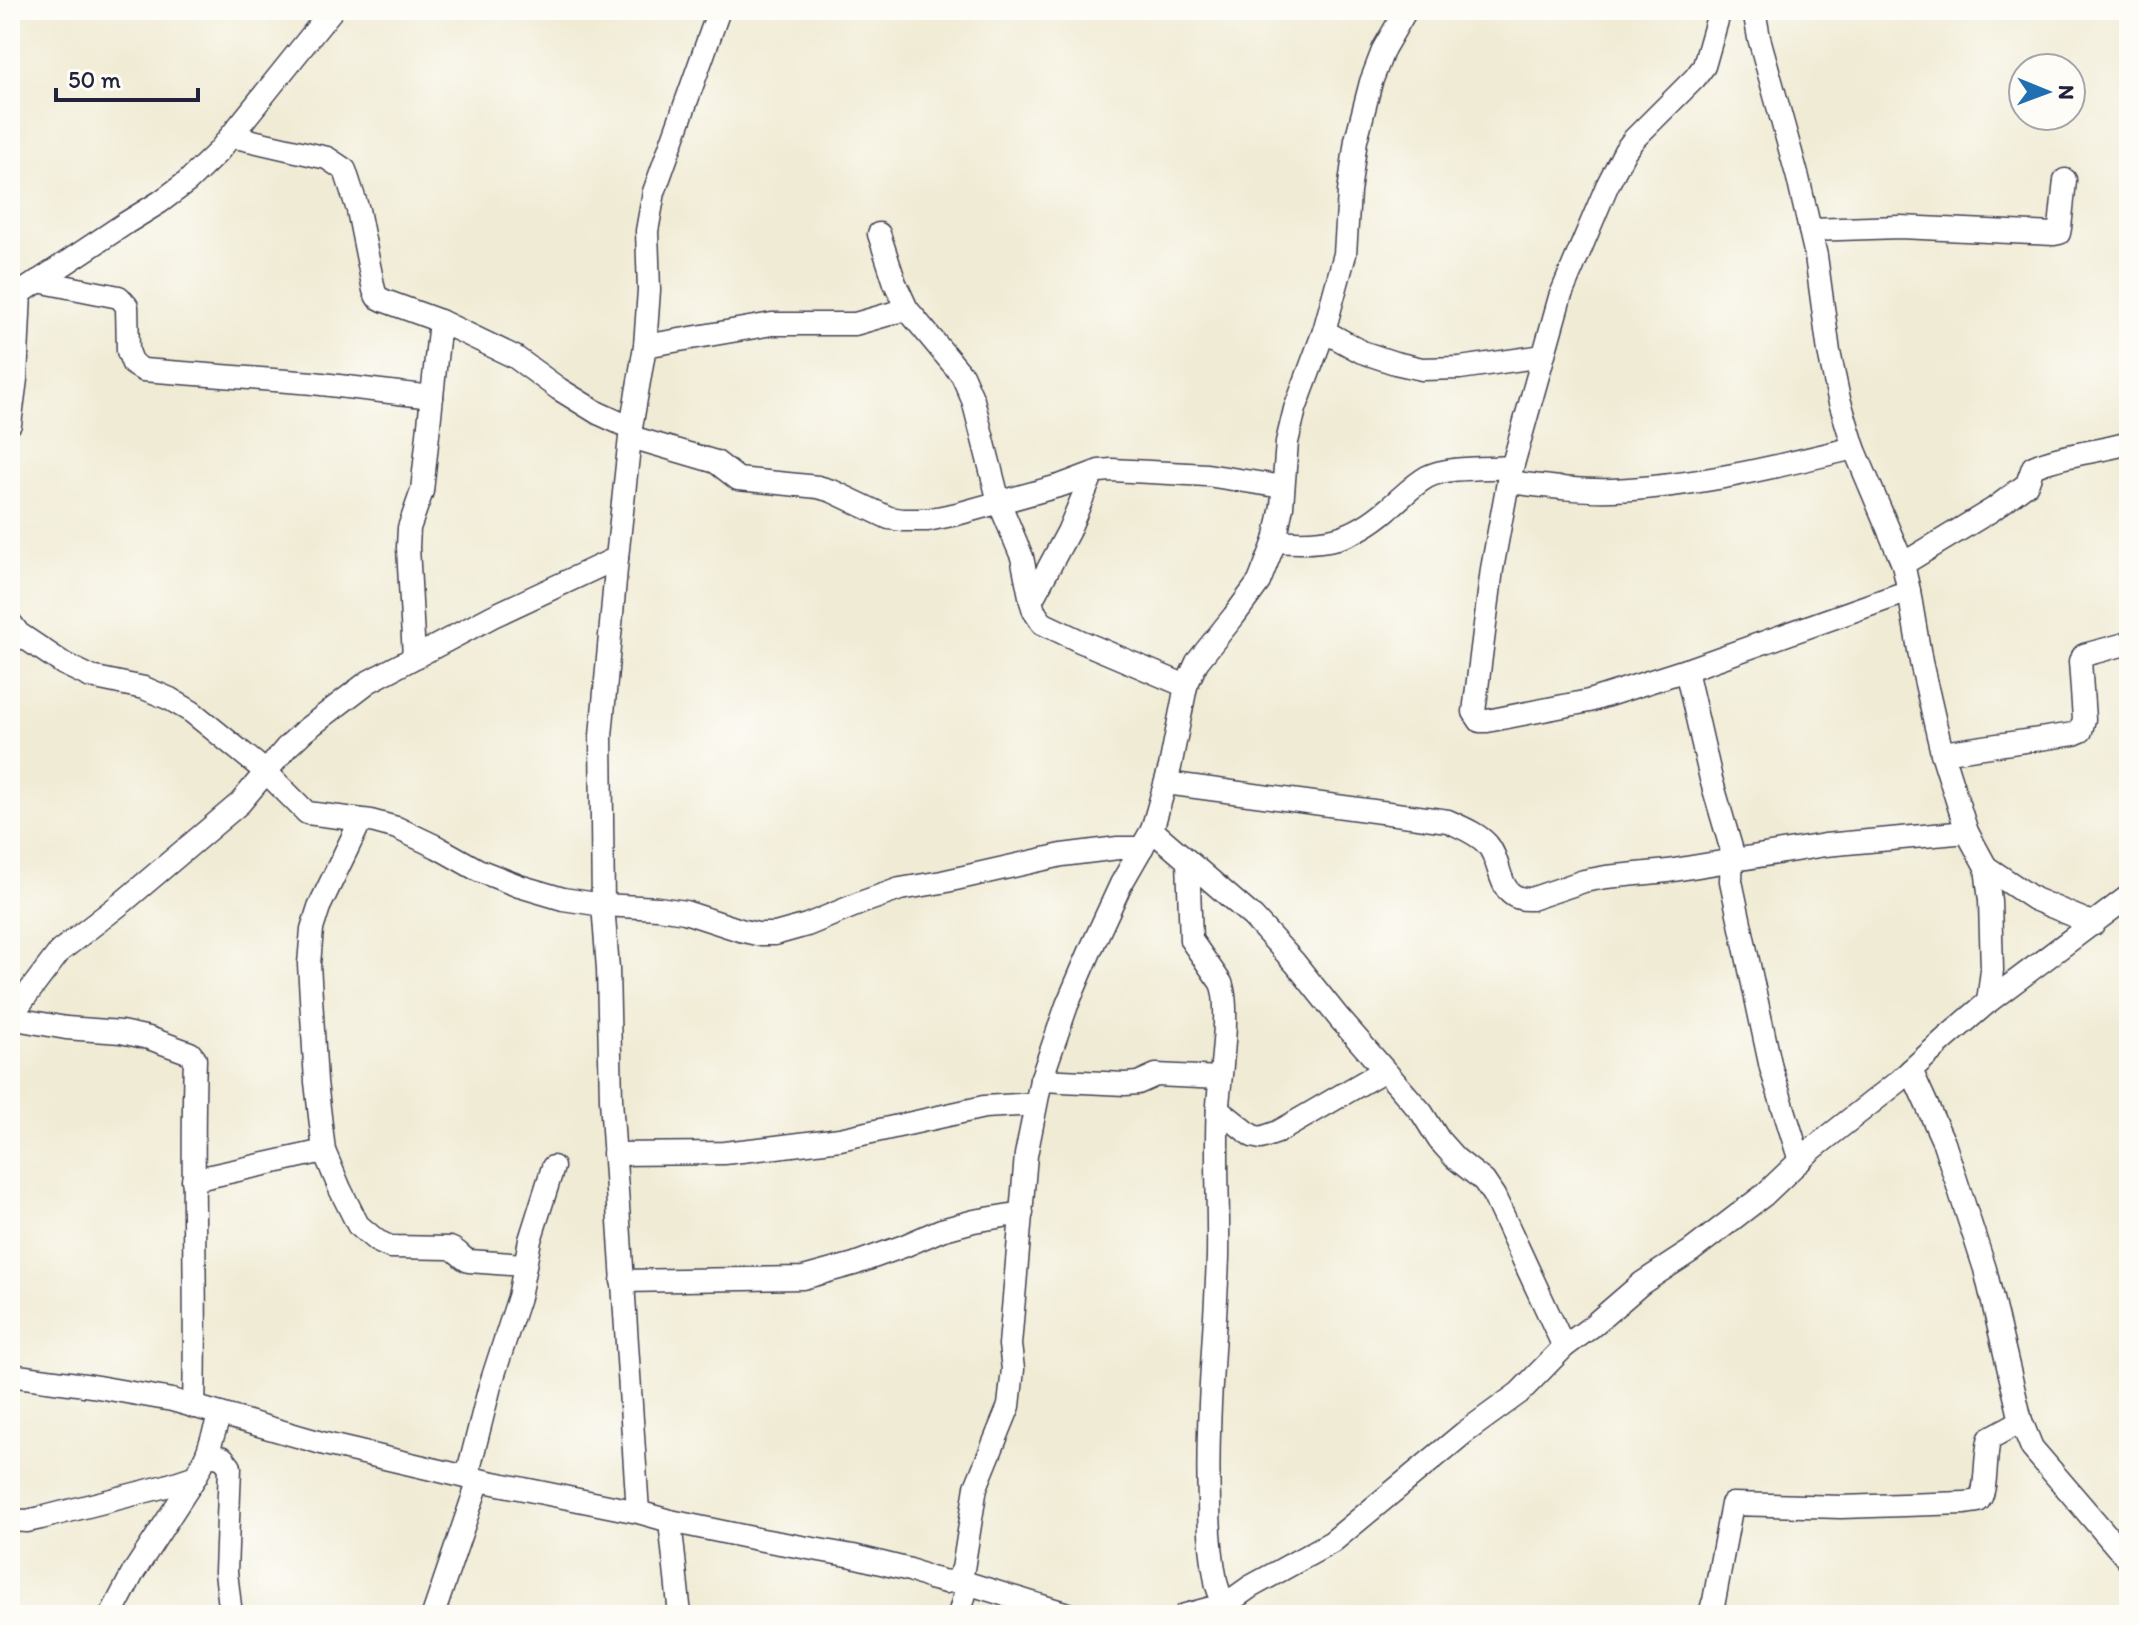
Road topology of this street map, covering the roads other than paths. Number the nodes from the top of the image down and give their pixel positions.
1 (332, 10) edge
2 (719, 10) edge
3 (1720, 10) edge
4 (1754, 10) edge
5 (1401, 13) edge
6 (231, 136) junction
7 (2065, 180) dead end
8 (1810, 230) junction
9 (879, 234) dead end
10 (18, 293) edge
11 (907, 309) junction
12 (440, 321) junction
13 (1324, 331) junction
14 (645, 346) junction
15 (1543, 356) junction
16 (432, 397) junction
17 (10, 424) edge
18 (631, 433) junction
19 (2129, 443) edge
20 (1854, 448) junction
21 (1510, 474) junction
22 (1092, 475) junction
23 (1283, 487) junction
24 (999, 502) junction
25 (1275, 541) junction
26 (617, 558) junction
27 (1903, 564) junction
28 (1909, 591) junction
29 (1031, 601) junction
30 (10, 622) edge
31 (2129, 643) edge
32 (414, 657) junction
33 (1686, 670) junction
34 (1186, 686) junction
35 (1942, 753) junction
36 (266, 772) junction
37 (1166, 783) junction
38 (361, 820) junction
39 (1967, 832) junction
40 (1147, 839) junction
41 (1732, 860) junction
42 (1188, 861) junction
43 (1986, 867) junction
44 (2129, 896) edge
45 (603, 905) junction
46 (2094, 924) junction
47 (1988, 1002) junction
48 (10, 1018) edge
49 (1911, 1070) junction
50 (1383, 1071) junction
51 (1220, 1078) junction
52 (1041, 1080) junction
53 (1035, 1104) junction
54 (1218, 1109) junction
55 (324, 1151) junction
56 (614, 1154) junction
57 (1800, 1161) junction
58 (553, 1167) dead end
59 (193, 1180) junction
60 (1022, 1213) junction
61 (524, 1265) junction
62 (622, 1281) junction
63 (1564, 1347) junction
64 (10, 1375) edge
65 (194, 1407) junction
66 (220, 1414) junction
67 (2021, 1421) junction
68 (207, 1454) junction
69 (196, 1476) junction
70 (473, 1478) junction
71 (638, 1512) junction
72 (10, 1520) edge
73 (670, 1521) junction
74 (2129, 1561) edge
75 (962, 1581) junction
76 (1226, 1610) edge
77 (111, 1615) edge
78 (231, 1615) edge
79 (433, 1615) edge
80 (680, 1615) edge
81 (959, 1615) edge
82 (1071, 1615) edge
83 (1185, 1615) edge
84 (1709, 1615) edge

1 - 6 street
2 - 14 street
3 - 15 street
4 - 8 street
5 - 13 street
6 - 10 street
6 - 12 street
7 - 8 street
8 - 20 street
9 - 11 street
10 - 16 street
10 - 17 street
11 - 14 street
11 - 24 street
12 - 16 street
12 - 18 street
13 - 15 street
13 - 23 street
14 - 18 street
15 - 21 street
16 - 32 street
18 - 24 street
18 - 26 street
19 - 27 street
20 - 21 street
20 - 27 street
21 - 25 street
21 - 33 street
22 - 23 street
22 - 24 street
22 - 29 street
23 - 25 street
24 - 29 street
25 - 34 street
26 - 32 street
26 - 45 street
27 - 28 street
28 - 33 street
28 - 35 street
29 - 34 street
30 - 36 street
31 - 35 street
32 - 36 street
33 - 41 street
34 - 37 street
35 - 39 street
36 - 38 street
36 - 48 street
37 - 40 street
37 - 41 street
38 - 45 street
38 - 55 street
39 - 41 street
39 - 43 street
40 - 42 street
40 - 45 street
40 - 52 street
41 - 57 street
42 - 50 street
42 - 51 street
43 - 46 street
43 - 47 street
44 - 46 street
45 - 56 street
46 - 47 street
47 - 49 street
48 - 59 street
49 - 57 street
49 - 67 street
50 - 54 street
50 - 63 street
51 - 52 street
51 - 54 street
52 - 53 street
53 - 56 street
53 - 60 street
54 - 76 street
55 - 59 street
55 - 61 street
56 - 62 street
57 - 63 street
58 - 61 street
59 - 65 street
60 - 62 street
60 - 75 street
61 - 70 street
62 - 71 street
63 - 76 street
64 - 65 street
65 - 66 street
66 - 68 street
66 - 70 street
67 - 74 street
67 - 84 street
68 - 69 street
68 - 78 street
69 - 72 street
69 - 77 street
70 - 71 street
70 - 79 street
71 - 73 street
73 - 75 street
73 - 80 street
75 - 81 street
75 - 82 street
76 - 83 street

